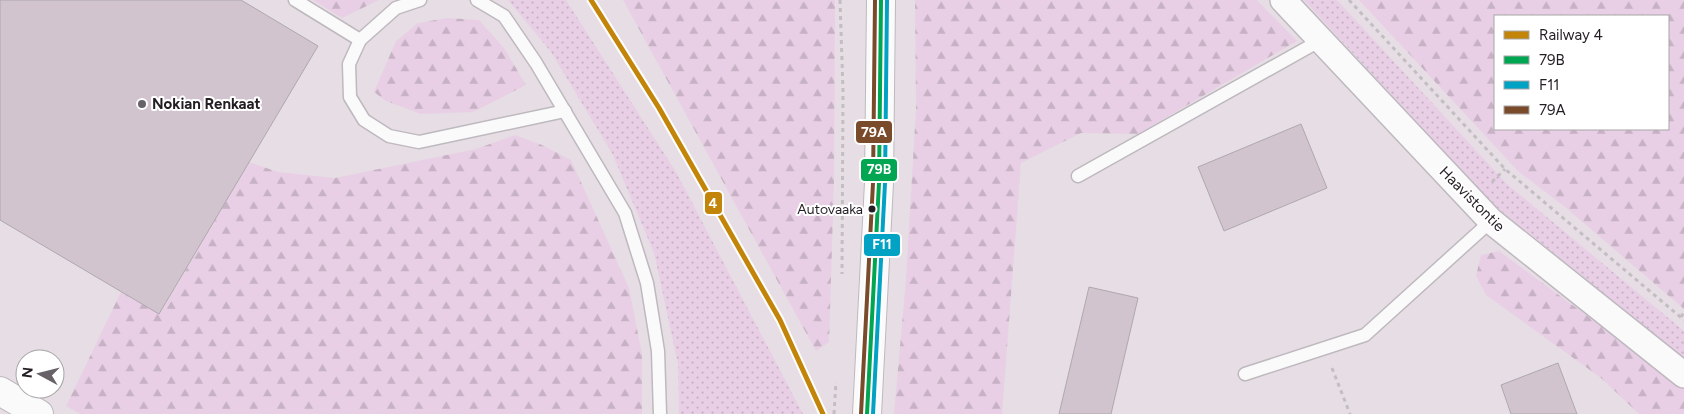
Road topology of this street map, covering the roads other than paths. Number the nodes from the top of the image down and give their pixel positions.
1 (295, 0) edge
2 (420, 0) edge
3 (477, 0) edge
4 (881, 0) edge
5 (1283, 0) edge
6 (360, 40) junction
7 (1321, 40) junction
8 (565, 110) junction
9 (1078, 176) dead end
10 (1491, 222) junction
11 (1244, 374) dead end
12 (1684, 375) edge
13 (0, 391) edge
14 (39, 414) edge
15 (660, 414) edge
16 (867, 414) edge

1 - 6 lane
2 - 6 lane
3 - 8 lane
4 - 16 main road
5 - 7 street, Haavistontie
6 - 8 lane
7 - 9 lane
7 - 10 street, Haavistontie
8 - 15 lane
10 - 11 lane
10 - 12 street, Haavistontie
13 - 14 main road

